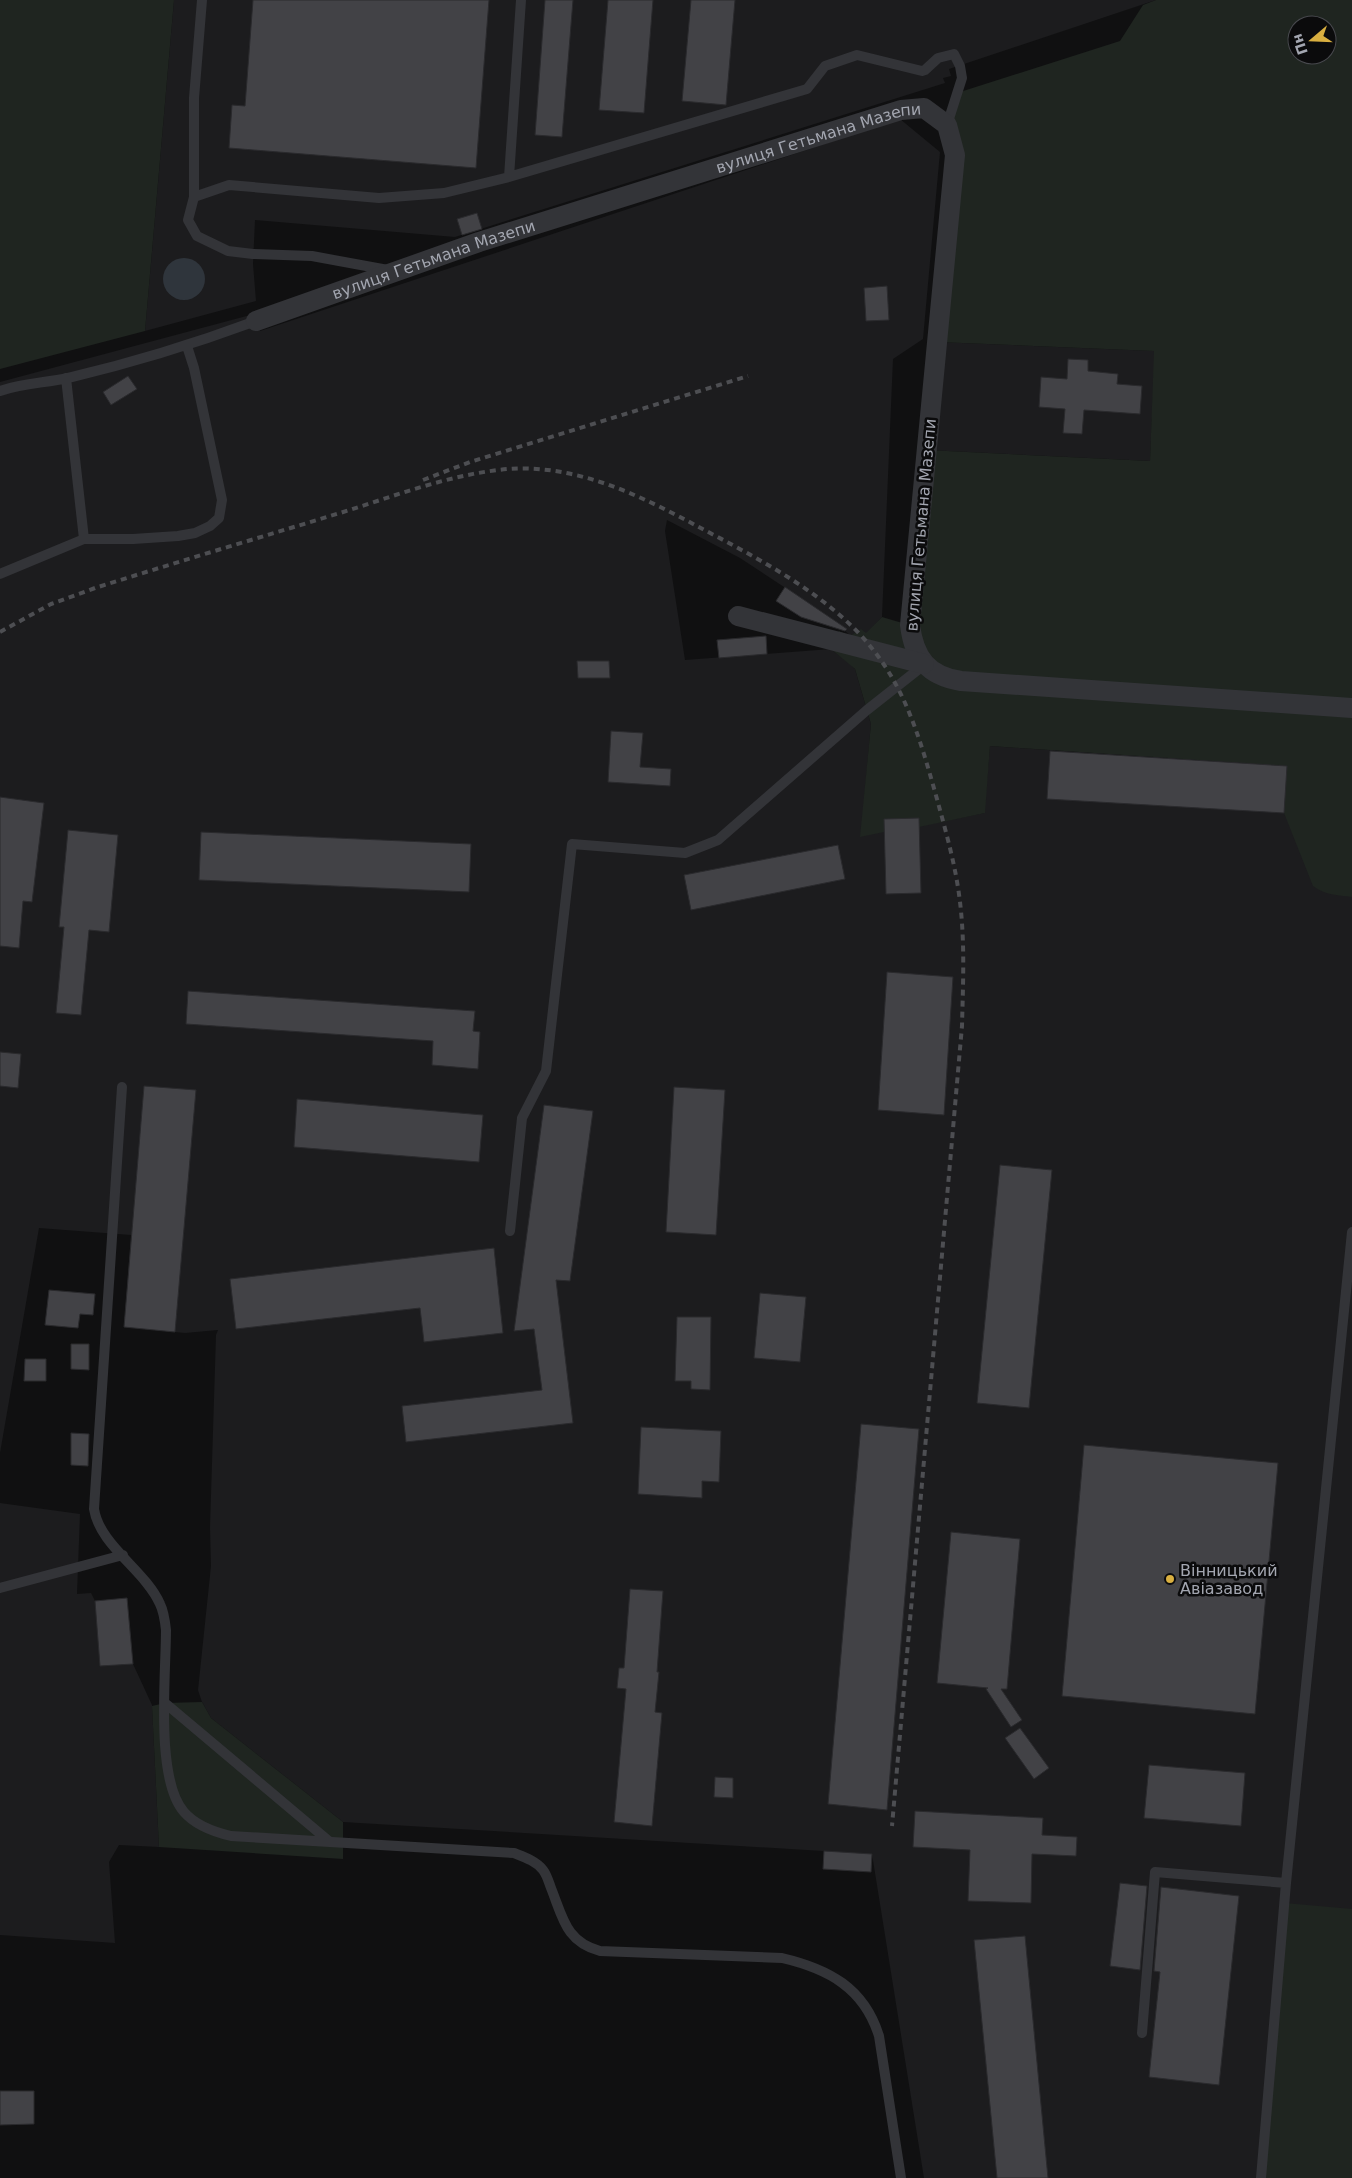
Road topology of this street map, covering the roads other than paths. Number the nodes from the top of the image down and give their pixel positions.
1 (202, 0) edge
2 (521, 0) edge
3 (947, 126) junction
4 (509, 177) junction
5 (194, 197) junction
6 (397, 272) junction
7 (256, 321) joint
8 (187, 346) junction
9 (66, 378) junction
10 (0, 391) edge
11 (84, 539) junction
12 (0, 574) edge
13 (738, 616) dead end
14 (924, 664) junction
15 (1352, 708) edge
16 (122, 1087) dead end
17 (510, 1231) dead end
18 (1352, 1232) edge
19 (123, 1555) junction
20 (0, 1588) edge
21 (165, 1703) junction
22 (330, 1842) junction
23 (1286, 1883) junction
24 (1142, 2033) dead end
25 (901, 2178) edge
26 (1261, 2178) edge

1 - 5 lane
2 - 4 lane
3 - 4 lane
3 - 6 street, вулиця Гетьмана Мазепи
3 - 14 street, вулиця Гетьмана Мазепи
4 - 5 lane
5 - 6 lane
6 - 7 street, вулиця Гетьмана Мазепи
7 - 8 lane
8 - 9 lane
8 - 11 lane
9 - 10 lane
9 - 11 lane
11 - 12 lane
13 - 14 street
14 - 15 street
14 - 17 lane
16 - 19 lane
18 - 23 lane
19 - 20 lane
19 - 21 lane
21 - 22 lane
21 - 22 lane
22 - 25 lane
23 - 24 lane
23 - 26 lane

